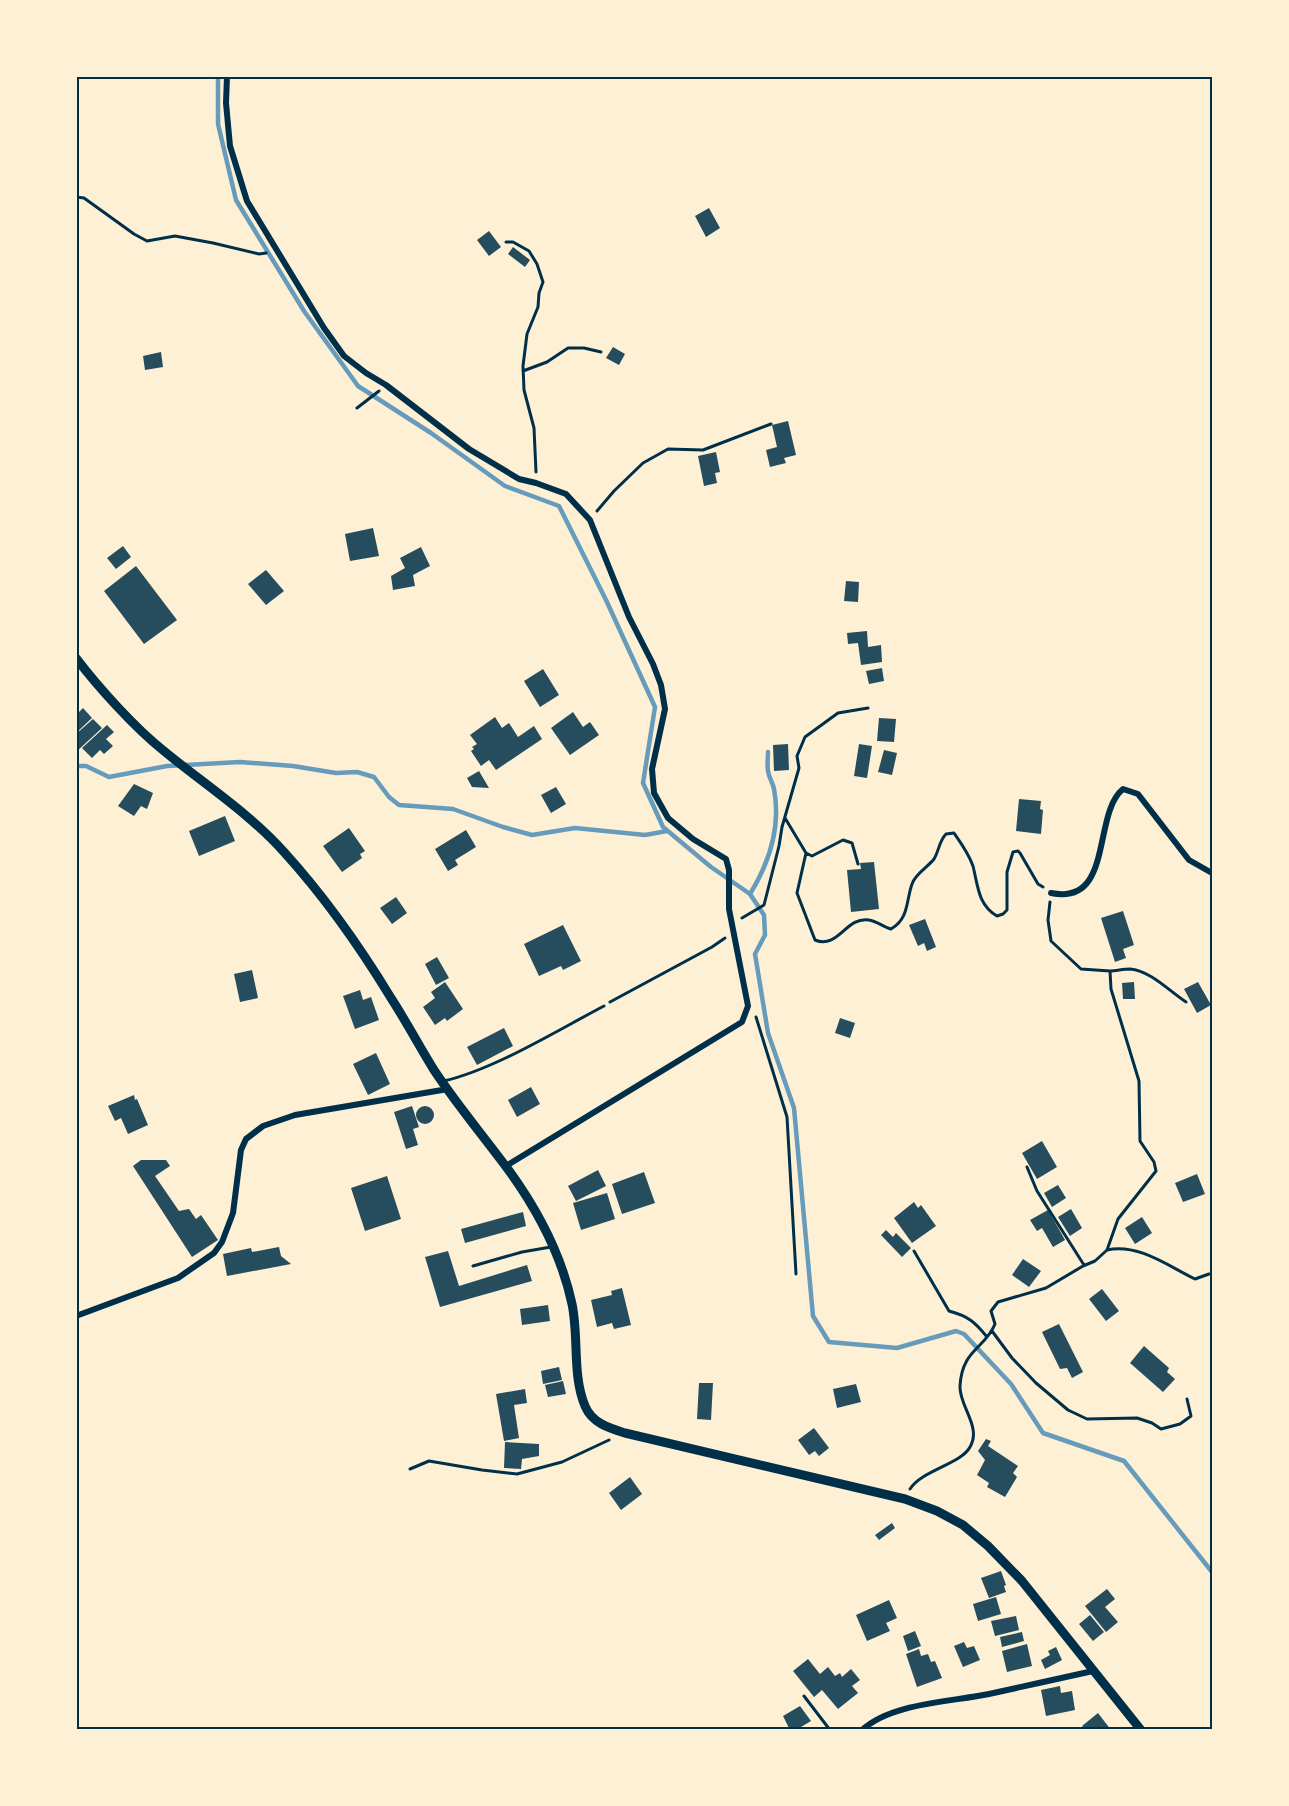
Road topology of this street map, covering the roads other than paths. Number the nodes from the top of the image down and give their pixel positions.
1 (226, 76) edge
2 (76, 658) edge
3 (1212, 873) edge
4 (1051, 893) road end
5 (604, 1006) road end
6 (445, 1085) junction
7 (506, 1166) junction
8 (552, 1246) junction
9 (473, 1266) dead end
10 (76, 1316) edge
11 (1093, 1671) junction
12 (861, 1730) edge
13 (1141, 1730) edge

1 - 7 street
2 - 6 main road
3 - 4 street
5 - 6 lane
6 - 7 main road
6 - 10 street
7 - 8 main road
8 - 9 lane
8 - 11 main road
11 - 12 street
11 - 13 main road

